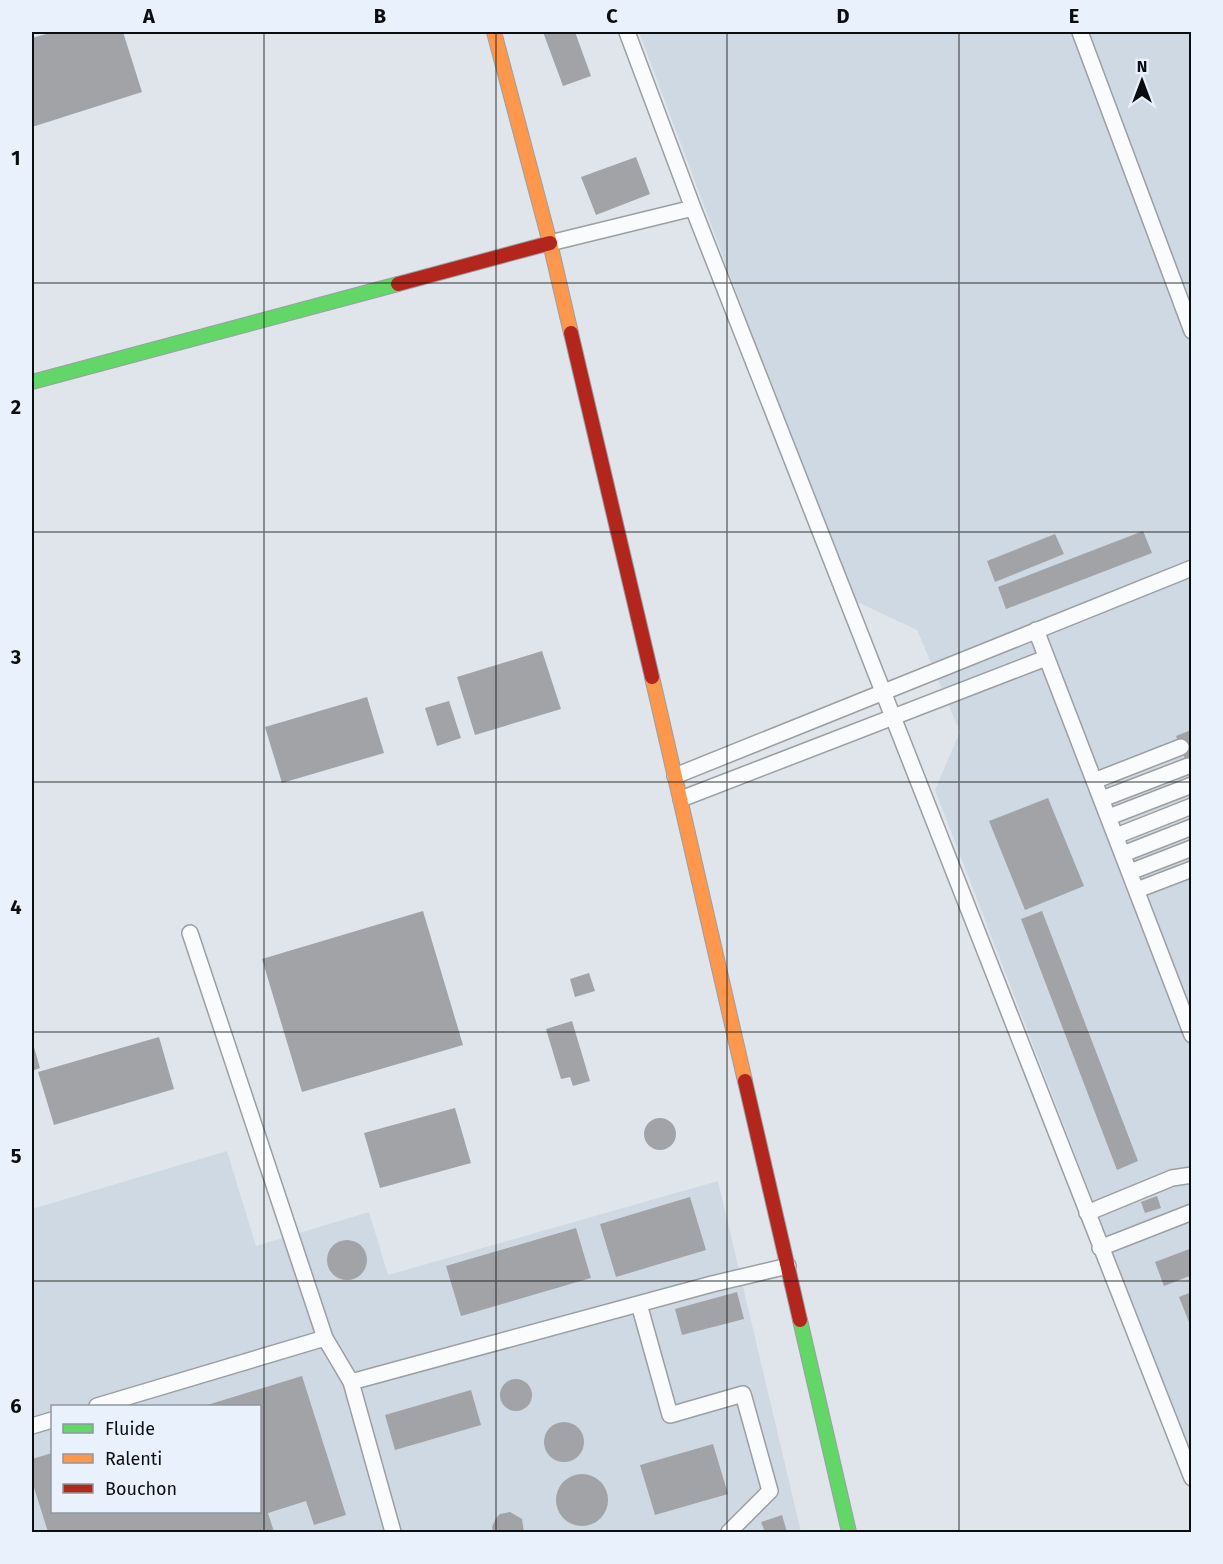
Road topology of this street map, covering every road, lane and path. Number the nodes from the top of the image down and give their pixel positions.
1 (494, 32) edge
2 (627, 32) edge
3 (1080, 32) edge
4 (693, 207) junction
5 (550, 243) junction
6 (1191, 331) edge
7 (32, 382) edge
8 (1191, 568) edge
9 (1036, 630) junction
10 (1047, 658) junction
11 (883, 692) junction
12 (893, 718) junction
13 (1181, 747) dead end
14 (1188, 766) dead end
15 (675, 776) junction
16 (1094, 781) junction
17 (1191, 785) edge
18 (681, 799) junction
19 (1102, 799) junction
20 (1191, 806) edge
21 (1109, 817) junction
22 (1191, 827) edge
23 (1116, 836) junction
24 (1191, 848) edge
25 (1123, 854) junction
26 (1191, 869) edge
27 (1130, 872) junction
28 (1137, 890) junction
29 (190, 933) dead end
30 (1191, 1035) edge
31 (1191, 1175) edge
32 (1191, 1212) edge
33 (1087, 1213) junction
34 (1100, 1248) junction
35 (788, 1266) junction
36 (639, 1304) junction
37 (325, 1338) junction
38 (351, 1382) junction
39 (104, 1405) edge
40 (51, 1420) edge
41 (32, 1426) edge
42 (1191, 1478) edge
43 (390, 1529) edge
44 (729, 1533) edge
45 (849, 1533) edge

1 - 5 street
2 - 4 lane
3 - 6 lane
4 - 5 lane
4 - 11 lane
5 - 7 street
5 - 15 street
8 - 9 lane
9 - 10 lane
9 - 11 lane
10 - 12 lane
10 - 16 lane
11 - 12 lane
11 - 15 lane
12 - 18 lane
12 - 33 lane
13 - 16 lane
14 - 19 lane
15 - 18 street
16 - 19 lane
17 - 21 lane
18 - 35 street
19 - 21 lane
20 - 23 lane
21 - 23 lane
22 - 25 lane
23 - 25 lane
24 - 27 lane
25 - 27 lane
26 - 28 lane
27 - 28 lane
28 - 30 lane
29 - 37 lane
31 - 33 lane
32 - 34 lane
33 - 34 lane
34 - 42 lane
35 - 36 lane
35 - 45 street
36 - 38 lane
36 - 44 lane
37 - 38 lane
37 - 39 lane
38 - 43 lane
40 - 41 lane

